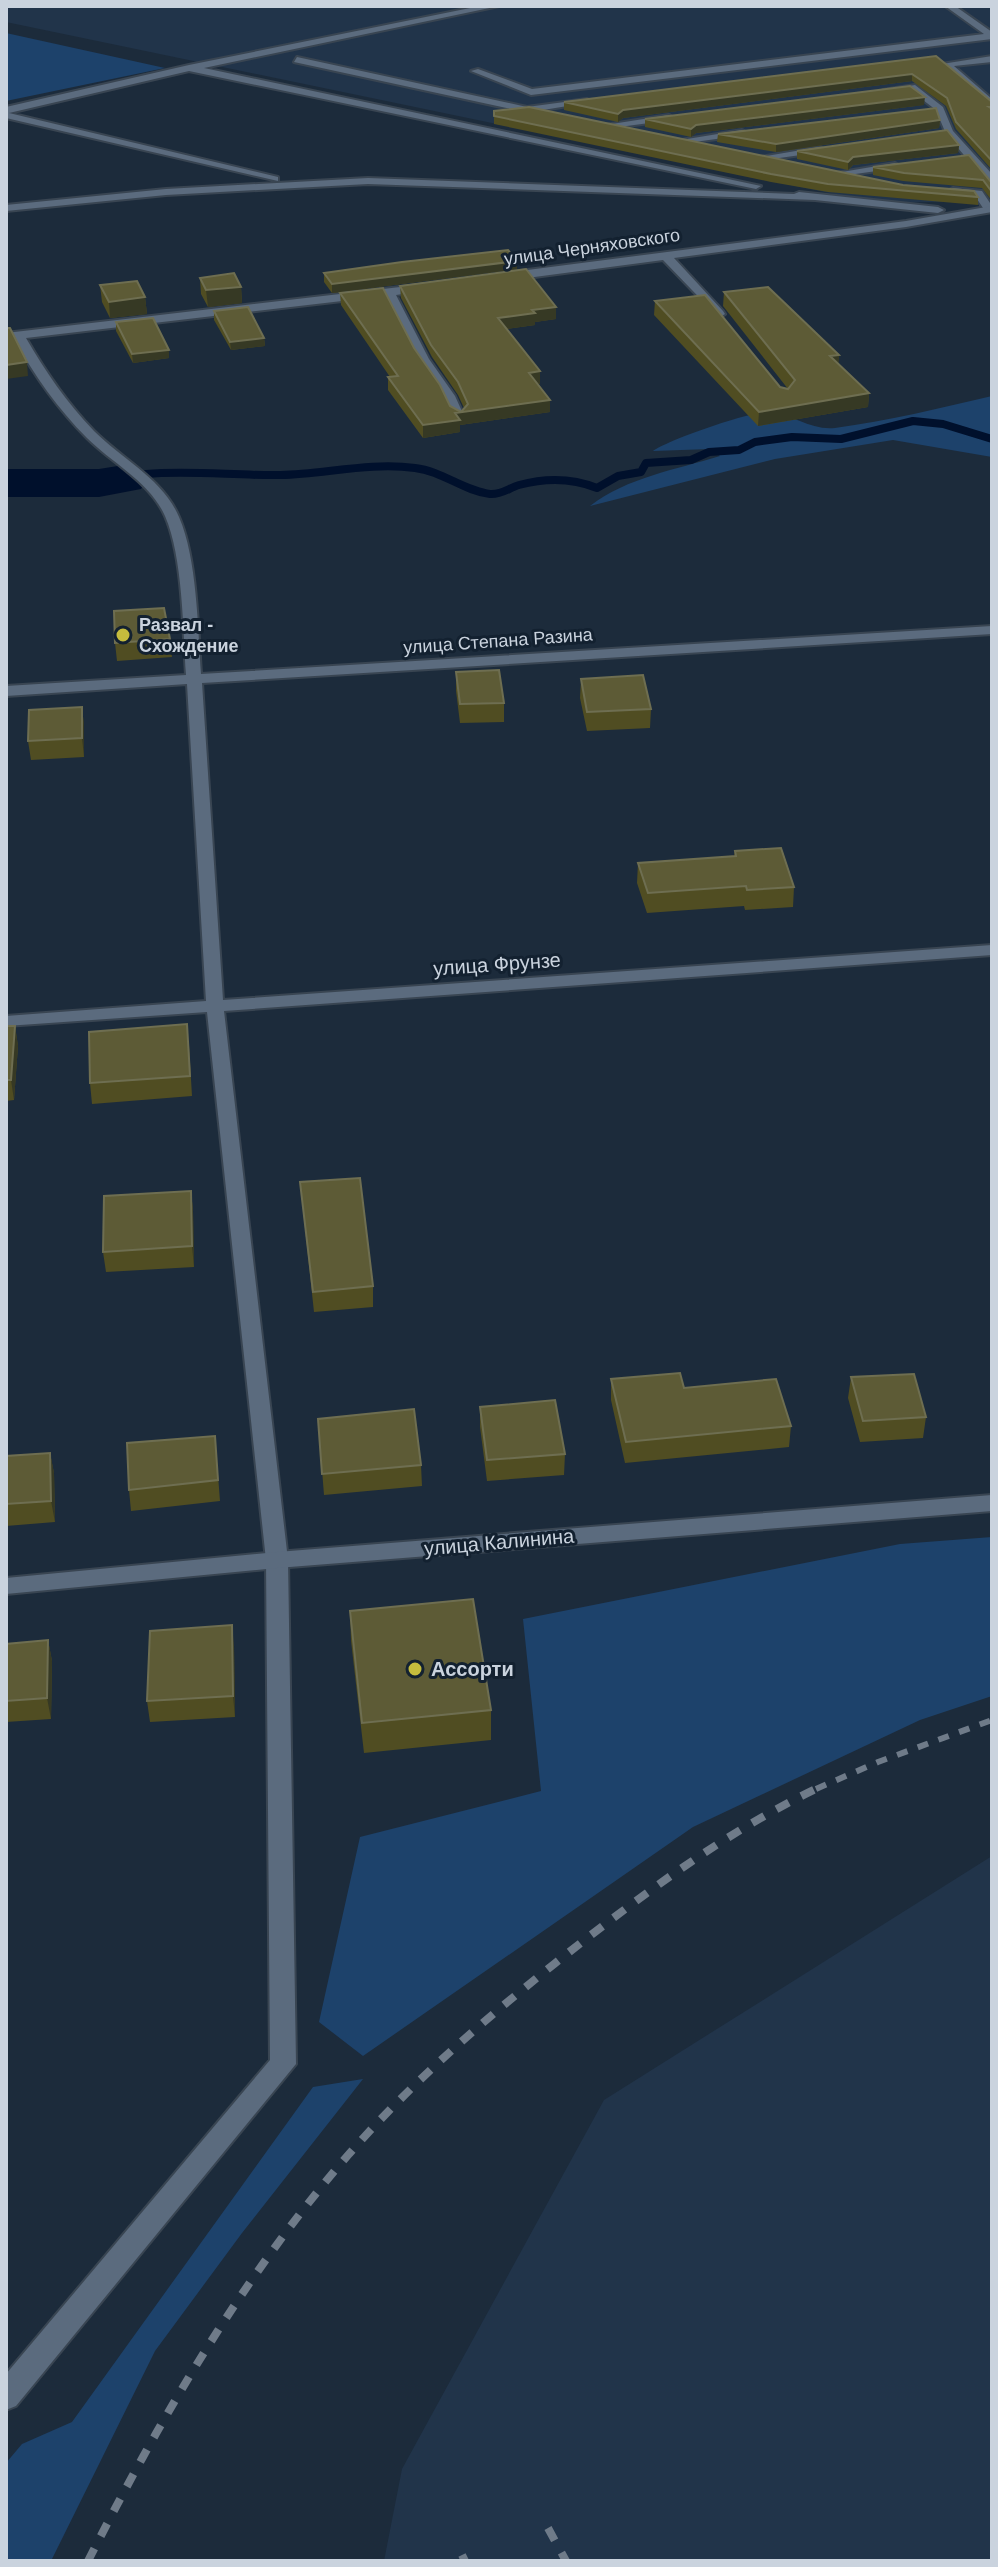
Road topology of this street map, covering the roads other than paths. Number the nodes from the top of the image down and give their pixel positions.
1 (494, 6) edge
2 (949, 6) edge
3 (992, 36) edge
4 (992, 59) edge
5 (297, 60) dead end
6 (189, 68) junction
7 (475, 71) dead end
8 (881, 91) edge
9 (606, 100) edge
10 (992, 104) edge
11 (526, 109) junction
12 (940, 109) junction
13 (925, 111) edge
14 (6, 113) edge
15 (681, 116) edge
16 (565, 117) edge
17 (591, 123) edge
18 (604, 126) junction
19 (756, 132) edge
20 (949, 132) junction
21 (933, 134) edge
22 (650, 135) edge
23 (665, 138) edge
24 (680, 141) junction
25 (716, 148) edge
26 (826, 149) edge
27 (753, 155) edge
28 (765, 157) junction
29 (970, 157) junction
30 (955, 159) edge
31 (795, 163) edge
32 (912, 164) edge
33 (825, 170) edge
34 (841, 173) junction
35 (878, 181) edge
36 (297, 185) junction
37 (992, 186) edge
38 (942, 190) edge
39 (978, 193) junction
40 (811, 198) junction
41 (6, 208) edge
42 (991, 209) edge
43 (962, 213) junction
44 (665, 255) junction
45 (496, 278) edge
46 (435, 287) edge
47 (389, 293) junction
48 (730, 328) edge
49 (12, 336) edge
50 (459, 418) edge
51 (992, 630) edge
52 (193, 681) junction
53 (6, 691) edge
54 (992, 950) edge
55 (215, 1006) junction
56 (6, 1021) edge
57 (992, 1503) edge
58 (277, 1560) junction
59 (6, 1586) edge
60 (6, 2396) edge

1 - 6 street
2 - 3 lane
3 - 7 lane
4 - 10 lane
5 - 11 lane
6 - 14 street
6 - 40 street
8 - 12 lane
9 - 11 lane
11 - 16 lane
12 - 13 lane
12 - 20 lane
14 - 36 street
15 - 18 lane
17 - 18 lane
18 - 22 lane
19 - 24 lane
20 - 21 lane
20 - 29 lane
23 - 24 lane
24 - 25 lane
26 - 28 lane
27 - 28 lane
28 - 31 lane
29 - 30 lane
29 - 37 lane
32 - 34 lane
33 - 34 lane
34 - 35 lane
36 - 40 street
36 - 41 street
37 - 39 lane
38 - 39 lane
39 - 42 lane
40 - 43 street
42 - 43 street, улица Черняховского
43 - 44 street, улица Черняховского
44 - 45 street, улица Черняховского
44 - 48 street
46 - 47 street
47 - 49 street
47 - 50 street
49 - 52 street
51 - 52 street, улица Степана Разина
52 - 53 street, улица Степана Разина
52 - 55 street
54 - 55 street, улица Фрунзе
55 - 56 street, улица Фрунзе
55 - 58 street
57 - 58 street, улица Калинина
58 - 59 street, улица Калинина
58 - 60 street

